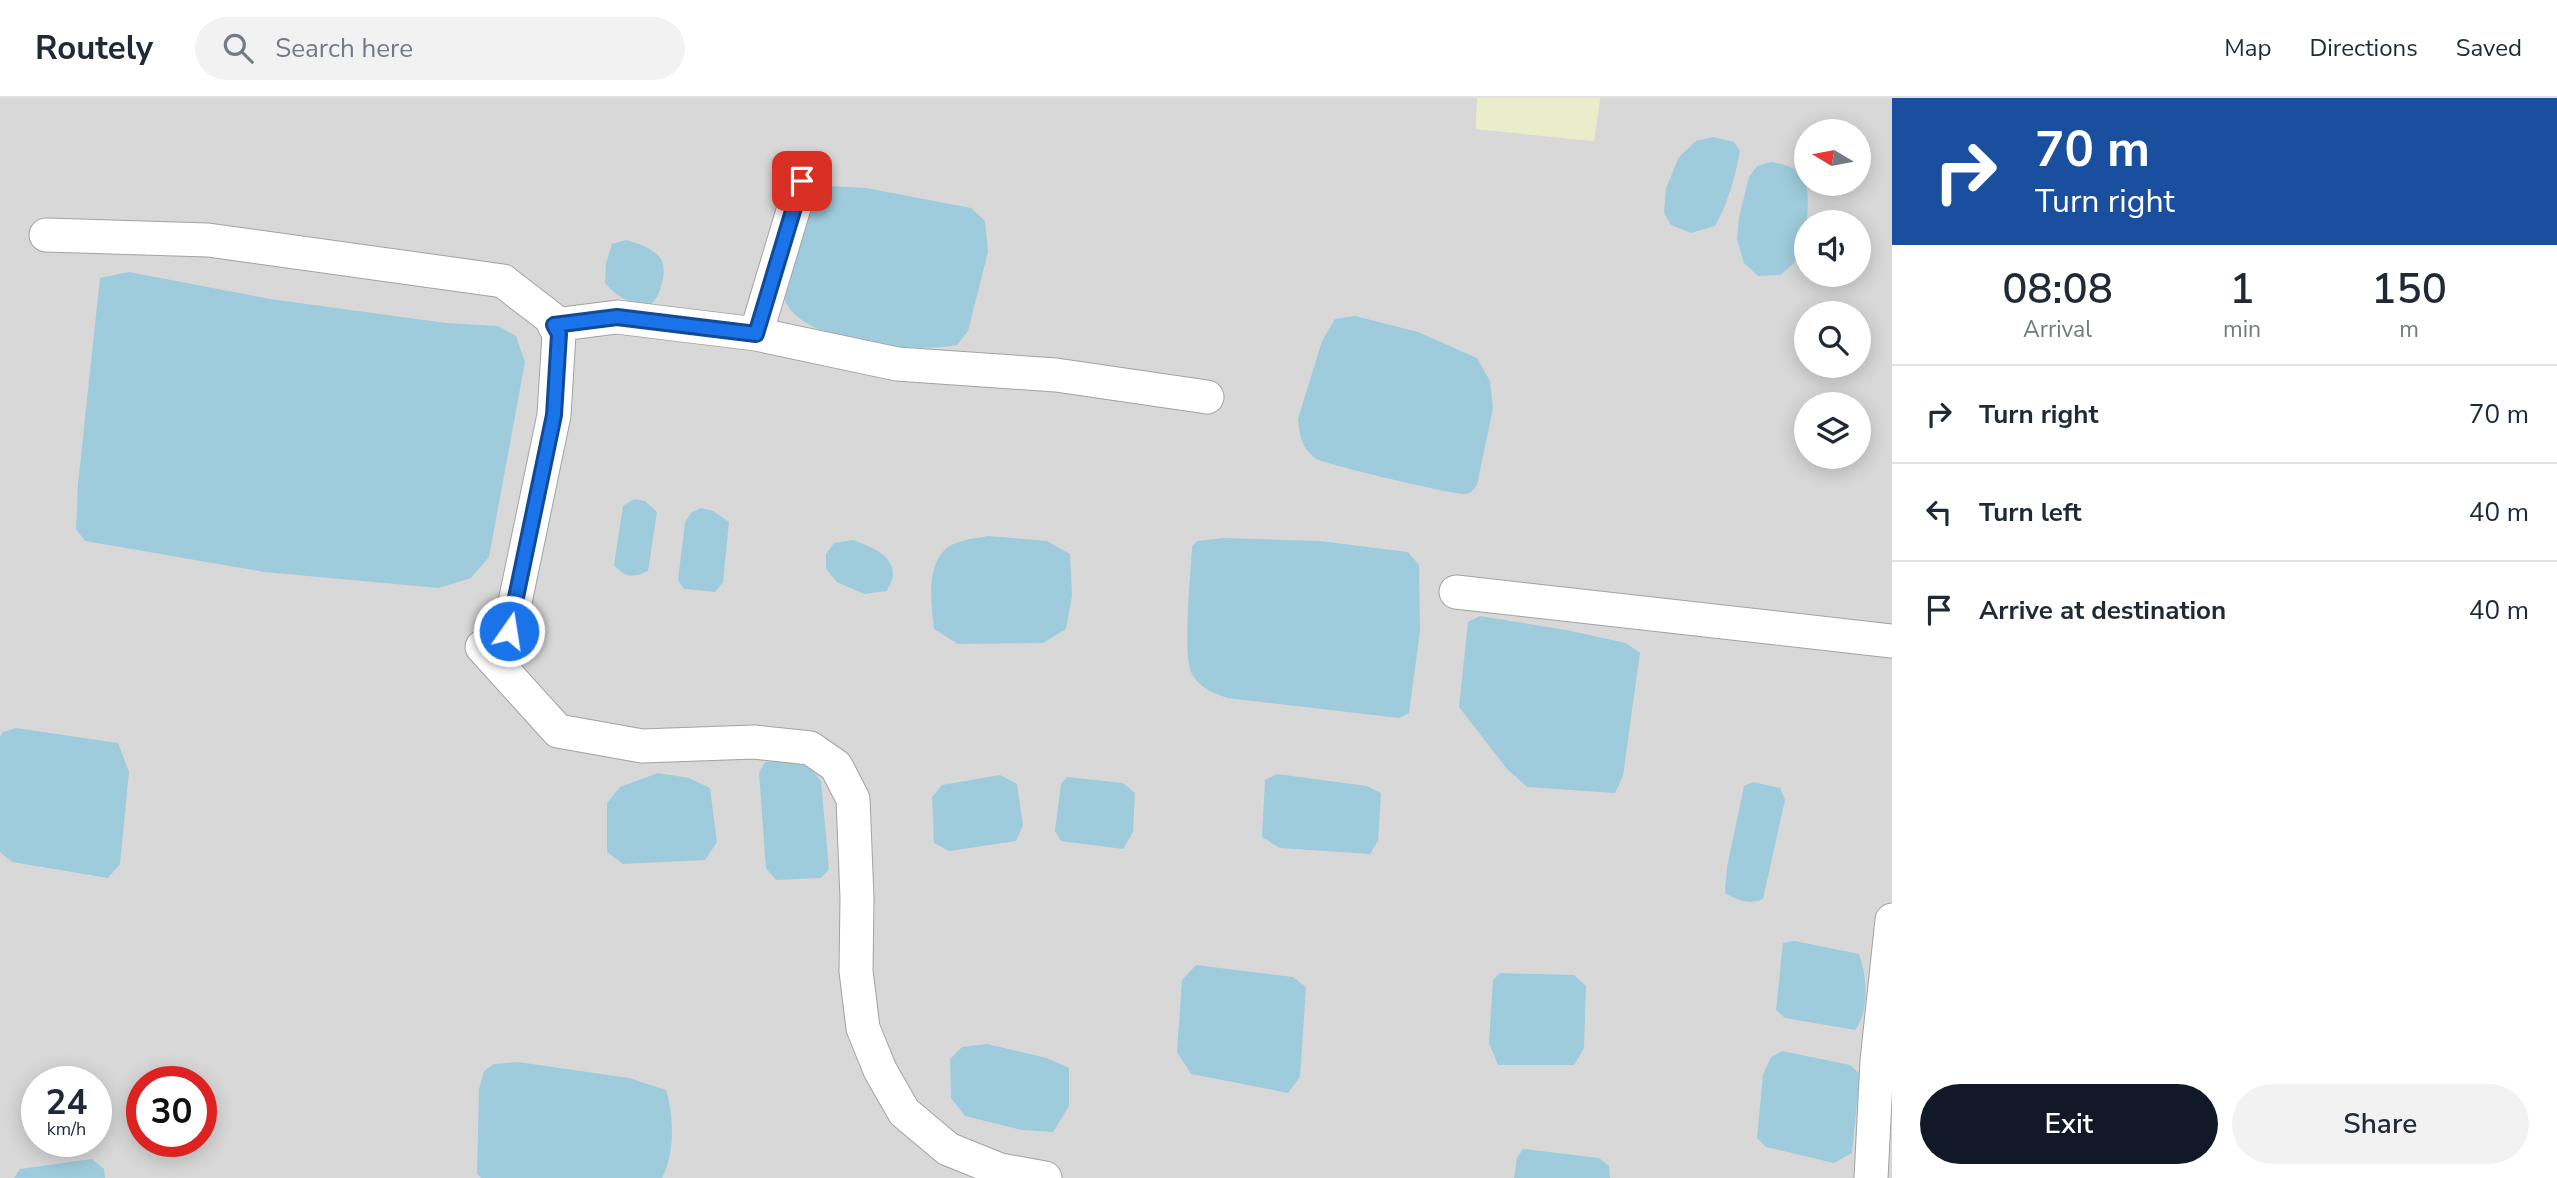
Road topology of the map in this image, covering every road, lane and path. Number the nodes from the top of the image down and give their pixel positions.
1 (802, 181) dead end
2 (46, 235) dead end
3 (554, 325) junction
4 (756, 334) junction
5 (1207, 397) dead end
6 (1456, 592) dead end
7 (1892, 641) edge
8 (1892, 920) edge
9 (1045, 1178) edge
10 (1871, 1178) edge

1 - 4 street
2 - 3 street
3 - 4 street
3 - 9 street
4 - 5 street
6 - 7 street
8 - 10 street

